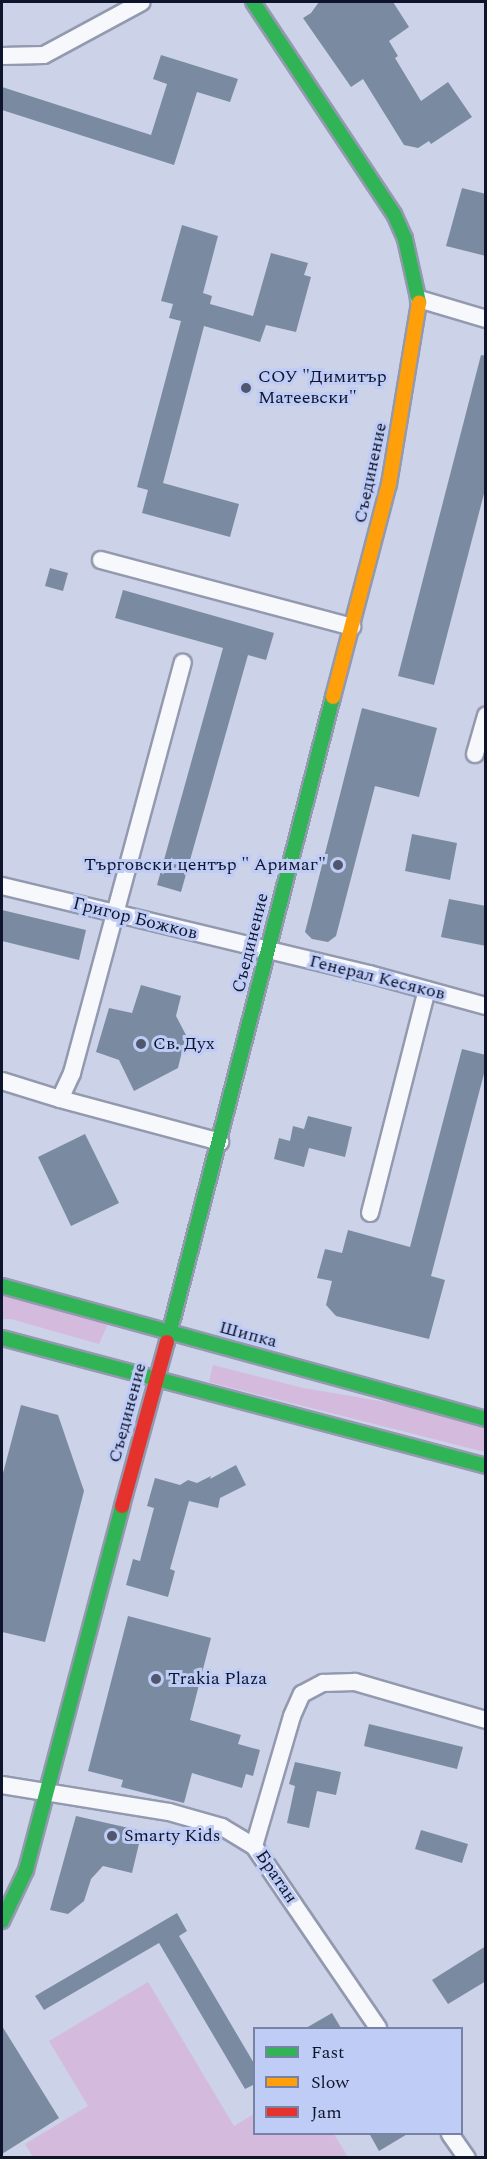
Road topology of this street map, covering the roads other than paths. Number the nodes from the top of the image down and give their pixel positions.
1 (142, 2) edge
2 (253, 2) edge
3 (2, 56) edge
4 (419, 299) junction
5 (486, 319) edge
6 (101, 560) dead end
7 (352, 627) junction
8 (183, 663) dead end
9 (486, 716) edge
10 (475, 754) dead end
11 (2, 886) edge
12 (115, 915) junction
13 (268, 951) junction
14 (427, 990) junction
15 (486, 1006) edge
16 (2, 1081) edge
17 (60, 1099) junction
18 (220, 1142) junction
19 (370, 1213) dead end
20 (2, 1286) edge
21 (169, 1332) junction
22 (2, 1338) edge
23 (157, 1378) junction
24 (486, 1419) edge
25 (486, 1466) edge
26 (486, 1720) edge
27 (2, 1785) edge
28 (46, 1791) junction
29 (254, 1846) junction
30 (2, 1921) edge
31 (377, 2027) edge
32 (451, 2135) edge
33 (467, 2157) edge

1 - 3 street
2 - 4 street, Съединение
4 - 5 street
4 - 7 street, Съединение
6 - 7 street
7 - 13 street, Съединение
8 - 12 street
9 - 10 street
11 - 12 street, Григор Божков
12 - 13 street, Григор Божков
12 - 17 street
13 - 14 street, Генерал Кесяков
13 - 18 street, Съединение
14 - 15 street, Генерал Кесяков
14 - 19 street
16 - 17 street
17 - 18 street
18 - 21 street, Съединение
20 - 21 street, Шипка
21 - 23 street, Съединение
21 - 24 street, Шипка
22 - 23 street
23 - 25 street
23 - 28 street, Съединение
26 - 29 street
27 - 28 street, Братан
28 - 29 street, Братан
28 - 30 street, Съединение
29 - 31 street, Братан
32 - 33 street

